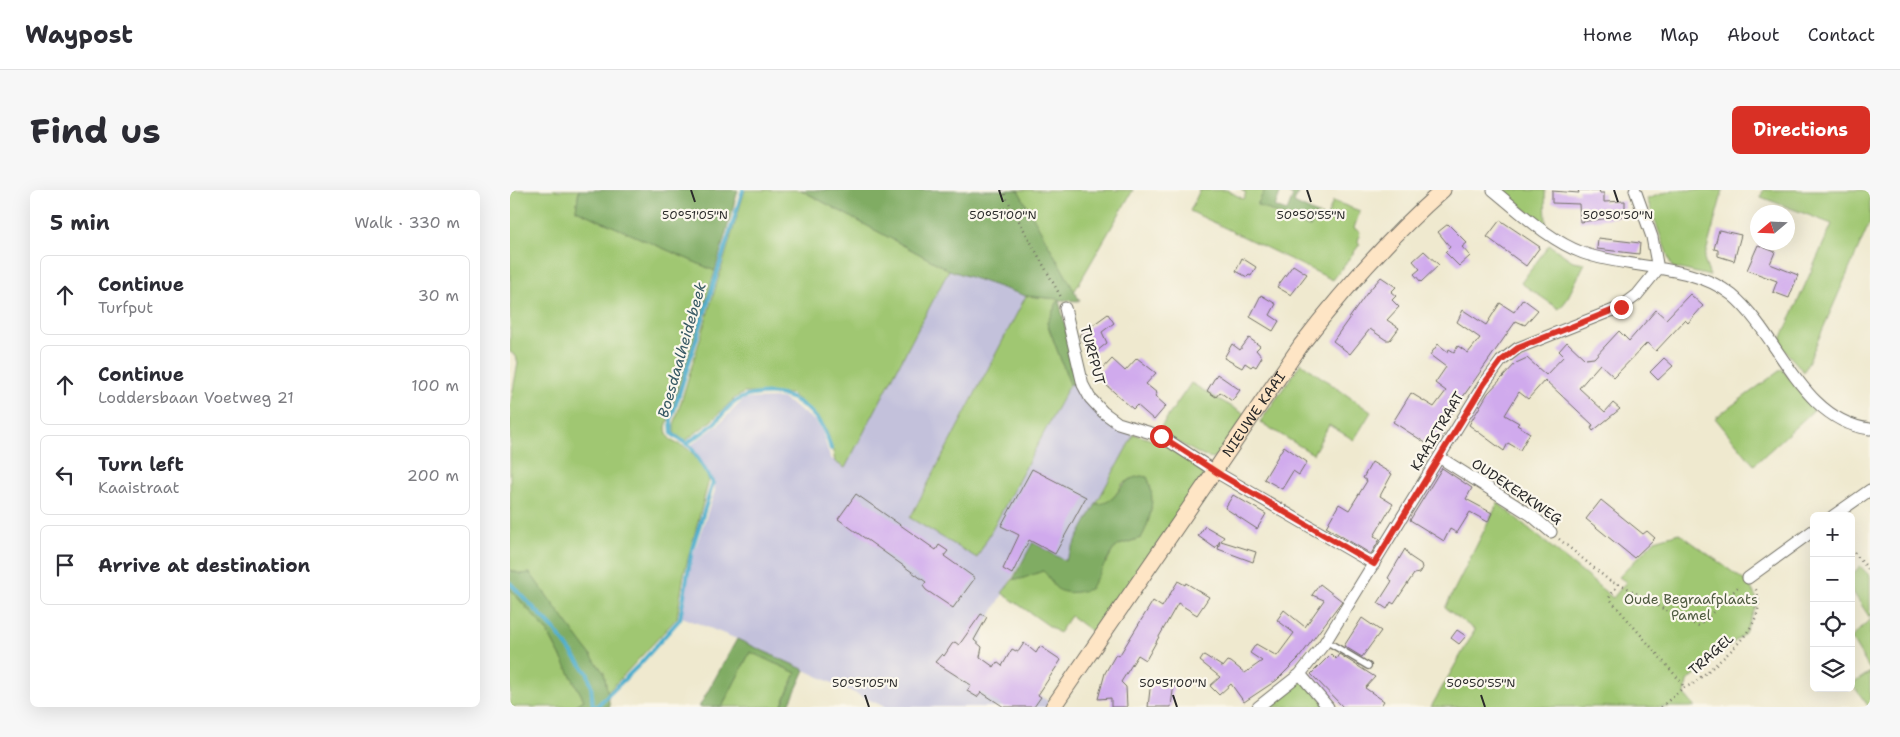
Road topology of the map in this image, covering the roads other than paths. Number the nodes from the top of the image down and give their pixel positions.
1 (1443, 190) edge
2 (1493, 190) edge
3 (1634, 190) edge
4 (1658, 269) junction
5 (1065, 308) road end
6 (1870, 429) edge
7 (1439, 458) junction
8 (1215, 470) junction
9 (1870, 490) edge
10 (1839, 512) edge
11 (1551, 532) road end
12 (1810, 533) edge
13 (1374, 564) junction
14 (1748, 578) road end
15 (1326, 641) junction
16 (1368, 666) dead end
17 (1300, 674) junction
18 (1053, 707) edge
19 (1258, 707) edge
20 (1328, 707) edge

1 - 8 main road, NIEUWE KAAI
2 - 4 street
3 - 4 street
4 - 6 street
4 - 7 street, KAAISTRAAT
5 - 8 street, TURFPUT
7 - 11 street, OUDEKERKWEG
7 - 13 street, KAAISTRAAT
8 - 13 street, TURFPUT
8 - 18 main road, NIEUWE KAAI
9 - 10 street
12 - 14 street
13 - 15 street, KAAISTRAAT
15 - 16 lane
15 - 17 street, KAAISTRAAT
17 - 19 street, KAAISTRAAT
17 - 20 street

